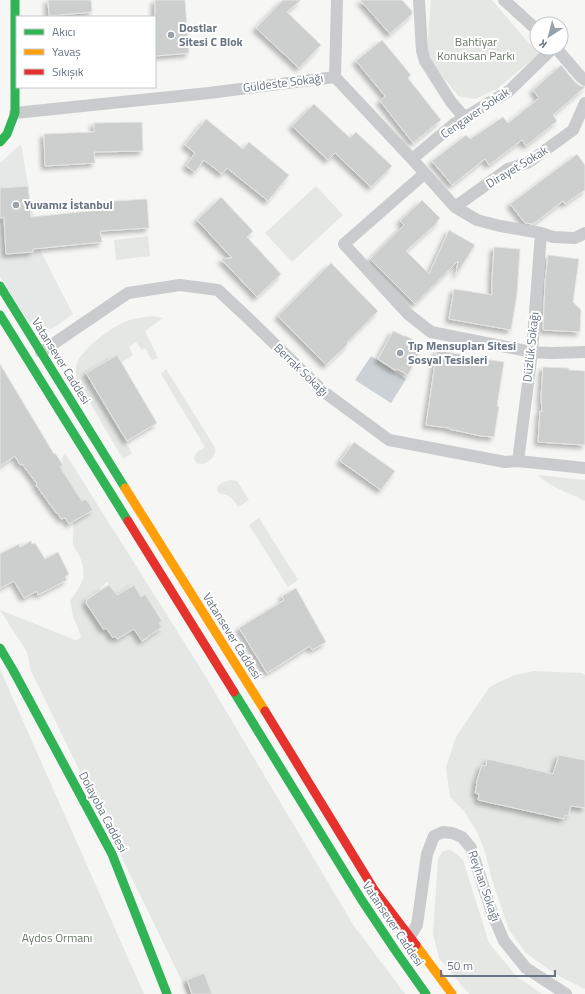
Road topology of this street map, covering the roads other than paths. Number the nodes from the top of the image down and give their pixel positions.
1 (15, 0) edge
2 (337, 0) edge
3 (419, 0) edge
4 (504, 0) edge
5 (529, 23) edge
6 (546, 56) edge
7 (561, 56) edge
8 (334, 77) junction
9 (585, 80) edge
10 (585, 103) edge
11 (11, 112) junction
12 (464, 117) junction
13 (0, 142) edge
14 (412, 159) junction
15 (424, 174) junction
16 (455, 207) junction
17 (541, 233) junction
18 (585, 233) edge
19 (0, 286) edge
20 (0, 315) edge
21 (40, 352) junction
22 (532, 352) junction
23 (585, 352) edge
24 (28, 359) junction
25 (518, 461) junction
26 (585, 468) edge
27 (0, 648) edge
28 (402, 944) junction
29 (167, 994) edge
30 (426, 994) edge
31 (452, 994) edge
32 (566, 994) edge

1 - 11 main road
2 - 8 street
3 - 12 street
4 - 5 street
6 - 12 street, Cengaver Sokak
7 - 9 street
8 - 11 street, Güldeste Sokağı
8 - 14 street, Güldeste Sokağı
10 - 16 street, Dirayet Sokak
11 - 13 main road
12 - 14 street, Cengaver Sokak
14 - 15 street, Güldeste Sokağı
15 - 16 street, Güldeste Sokağı
15 - 22 street
16 - 17 street, Güldeste Sokağı
17 - 18 street, Güldeste Sokağı
17 - 22 street, Düzlük Sokağı
19 - 21 main road, Vatansever Caddesi
20 - 24 main road, Vatansever Caddesi
21 - 24 main road
21 - 25 street, Berrak Sokağı
21 - 28 main road, Vatansever Caddesi
22 - 23 street
22 - 25 street, Düzlük Sokağı
24 - 28 main road, Vatansever Caddesi
25 - 26 street, Berrak Sokağı
27 - 29 main road, Dolayoba Caddesi
28 - 30 main road, Vatansever Caddesi
28 - 31 main road, Vatansever Caddesi
28 - 32 street, Reyhan Sokağı

